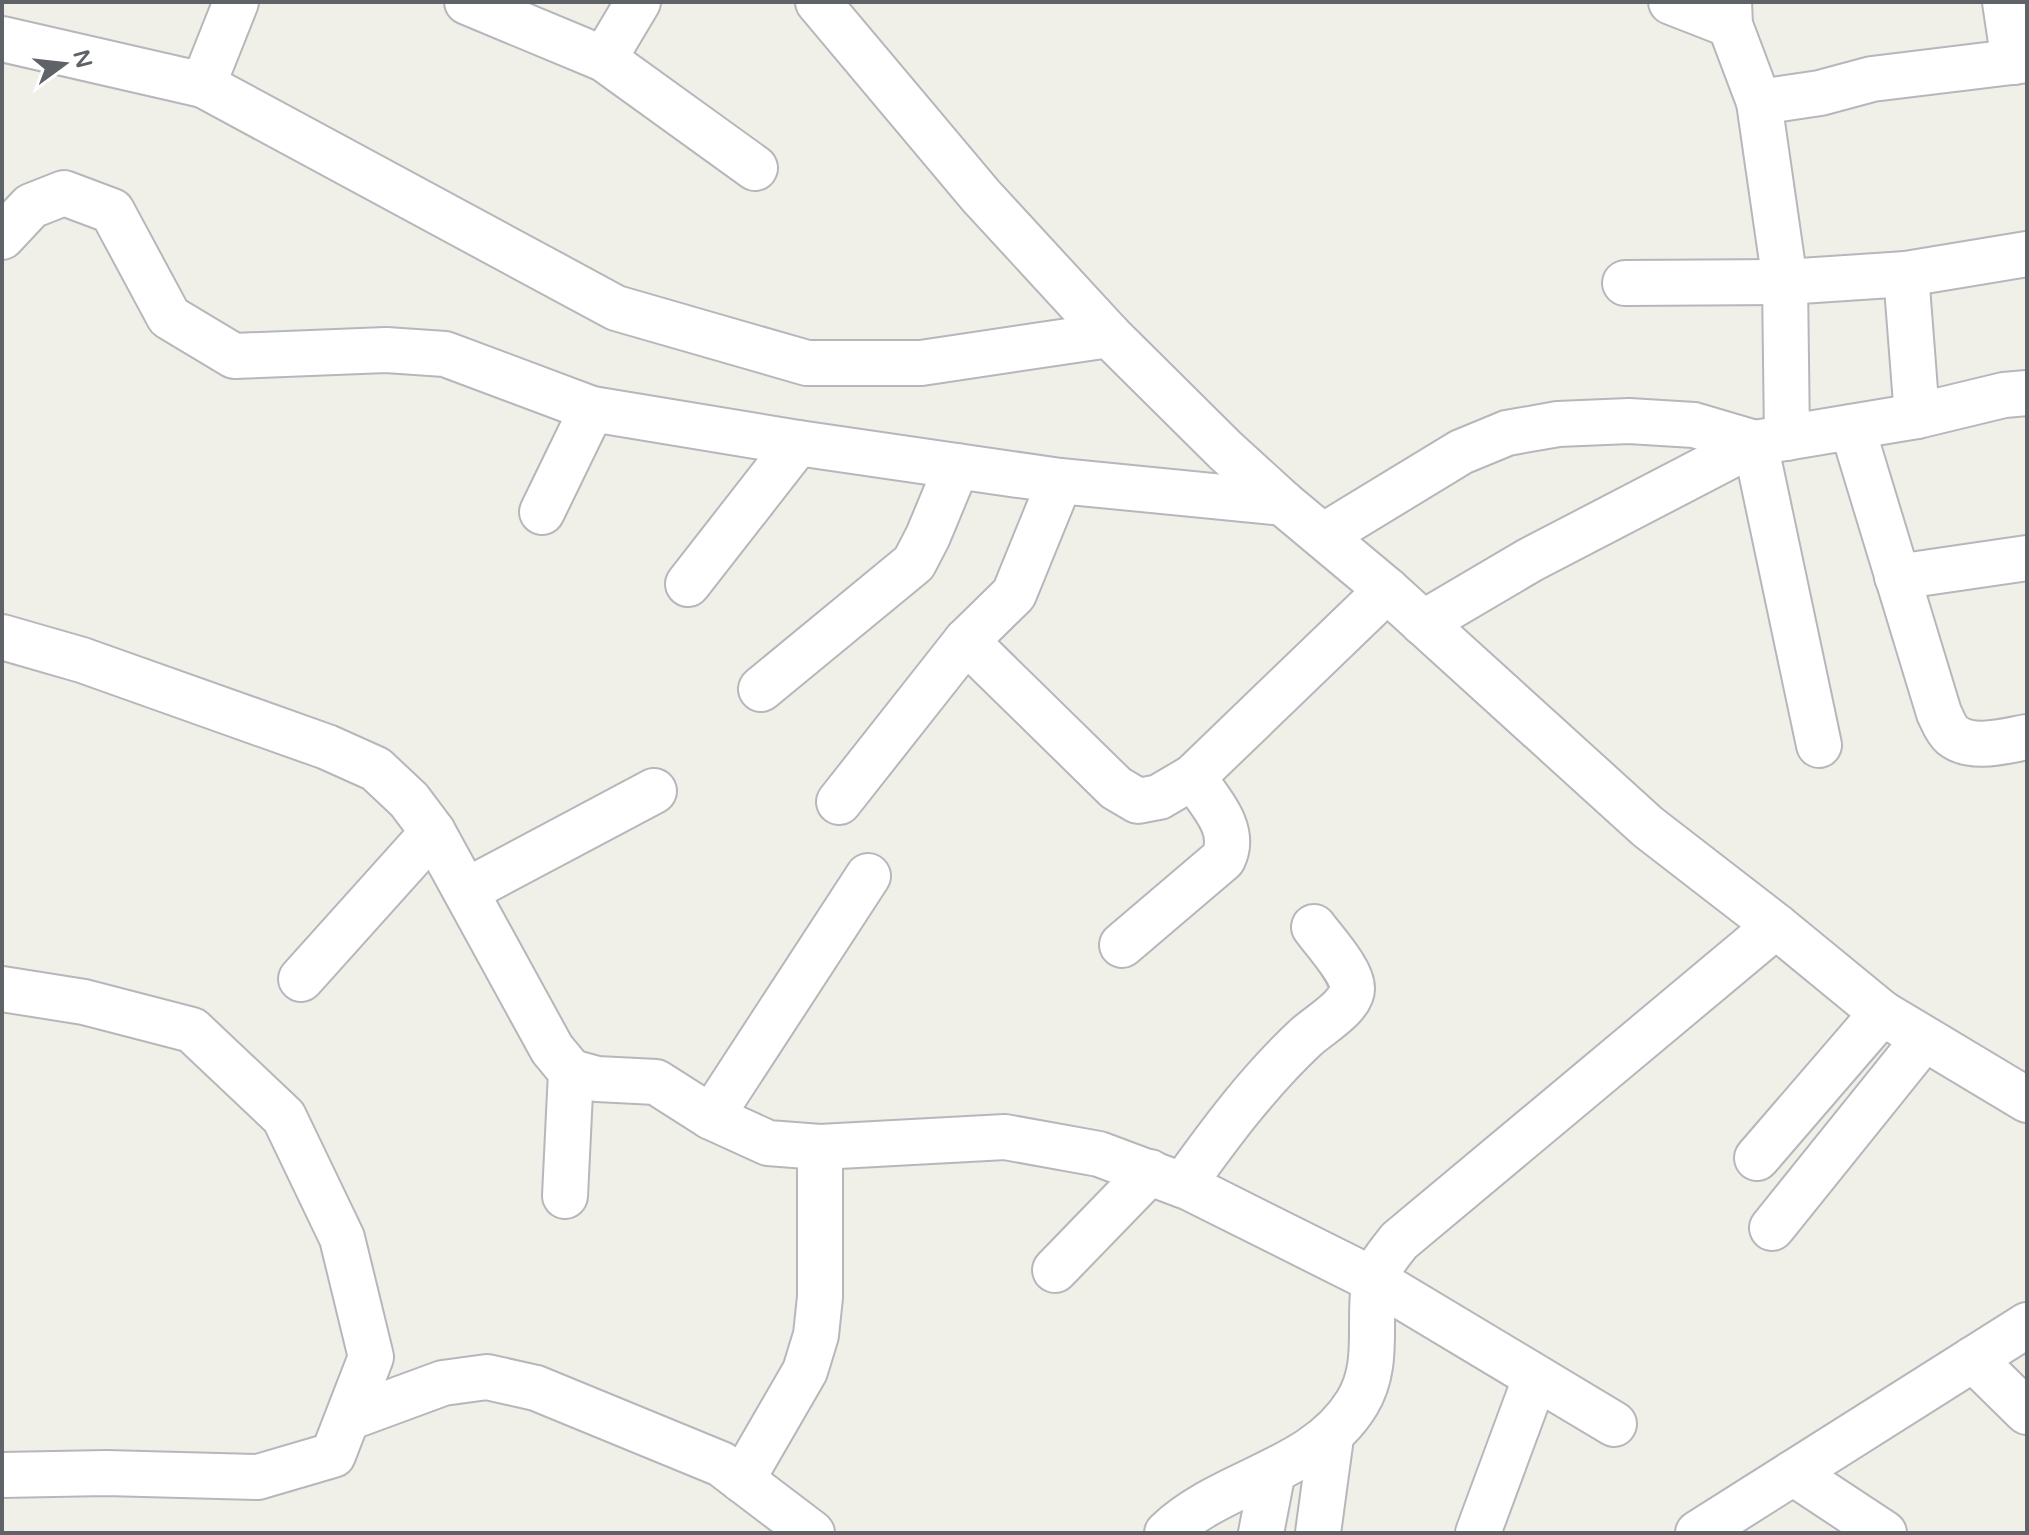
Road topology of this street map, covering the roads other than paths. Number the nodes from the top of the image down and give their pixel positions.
1 (236, 2) edge
2 (467, 2) edge
3 (638, 2) edge
4 (818, 2) edge
5 (1671, 2) edge
6 (2005, 2) edge
7 (1730, 14) edge
8 (2, 39) edge
9 (604, 59) junction
10 (2020, 61) edge
11 (203, 85) junction
12 (1759, 102) junction
13 (755, 168) dead end
14 (2, 237) edge
15 (2027, 254) edge
16 (1906, 274) junction
17 (1785, 282) junction
18 (1625, 283) dead end
19 (1109, 335) junction
20 (2027, 393) edge
21 (592, 409) junction
22 (1917, 416) junction
23 (1852, 427) junction
24 (1771, 440) junction
25 (798, 443) junction
26 (957, 466) junction
27 (1060, 481) junction
28 (1283, 503) junction
29 (542, 512) dead end
30 (1323, 536) junction
31 (2027, 558) edge
32 (1897, 577) junction
33 (688, 584) dead end
34 (1387, 590) junction
35 (1423, 623) junction
36 (2, 637) edge
37 (966, 641) junction
38 (761, 689) dead end
39 (2027, 737) edge
40 (1819, 745) dead end
41 (1193, 777) junction
42 (654, 791) dead end
43 (839, 802) dead end
44 (433, 832) junction
45 (868, 876) dead end
46 (466, 891) junction
47 (1776, 926) junction
48 (1314, 927) dead end
49 (1122, 945) dead end
50 (301, 979) dead end
51 (2, 989) edge
52 (1882, 1013) junction
53 (1924, 1039) junction
54 (571, 1072) junction
55 (2027, 1100) edge
56 (711, 1117) junction
57 (820, 1147) junction
58 (1757, 1158) dead end
59 (1166, 1179) junction
60 (565, 1196) dead end
61 (1772, 1228) dead end
62 (1055, 1270) dead end
63 (1374, 1280) junction
64 (2027, 1325) edge
65 (1973, 1359) junction
66 (1535, 1379) junction
67 (2027, 1412) edge
68 (348, 1418) junction
69 (1614, 1424) dead end
70 (1331, 1437) junction
71 (1273, 1471) junction
72 (1793, 1473) junction
73 (2, 1475) edge
74 (742, 1480) junction
75 (812, 1533) edge
76 (1167, 1533) edge
77 (1261, 1533) edge
78 (1318, 1533) edge
79 (1478, 1533) edge
80 (1698, 1533) edge
81 (1884, 1533) edge

1 - 11 street
2 - 9 street
3 - 9 street
4 - 19 street
5 - 7 street
6 - 10 street
7 - 12 street
8 - 11 street
9 - 13 street
10 - 12 street
11 - 19 street
12 - 17 street
14 - 21 street
15 - 16 street
16 - 17 street
16 - 22 street
17 - 18 street
17 - 24 street
19 - 28 street
20 - 22 street
21 - 25 street
21 - 29 street
22 - 23 street
23 - 24 street
23 - 32 street
24 - 30 street
24 - 35 street
24 - 40 street
25 - 26 street
25 - 33 street
26 - 27 street
26 - 38 street
27 - 28 street
27 - 37 street
28 - 30 street
30 - 34 street
31 - 32 street
32 - 39 street
34 - 35 street
34 - 41 street
35 - 47 street
36 - 44 street
37 - 41 street
37 - 43 street
41 - 49 street
42 - 46 street
44 - 46 street
44 - 50 street
45 - 56 street
46 - 54 street
47 - 52 street
47 - 63 street
48 - 59 street
51 - 68 street
52 - 53 street
52 - 58 street
53 - 55 street
53 - 61 street
54 - 56 street
54 - 60 street
56 - 57 street
57 - 59 street
57 - 74 street
59 - 62 street
59 - 63 street
63 - 66 street
63 - 70 street
64 - 65 street
65 - 67 street
65 - 72 street
66 - 69 street
66 - 79 street
68 - 73 street
68 - 74 street
70 - 71 street
70 - 78 street
71 - 76 street
71 - 77 street
72 - 80 street
72 - 81 street
74 - 75 street

